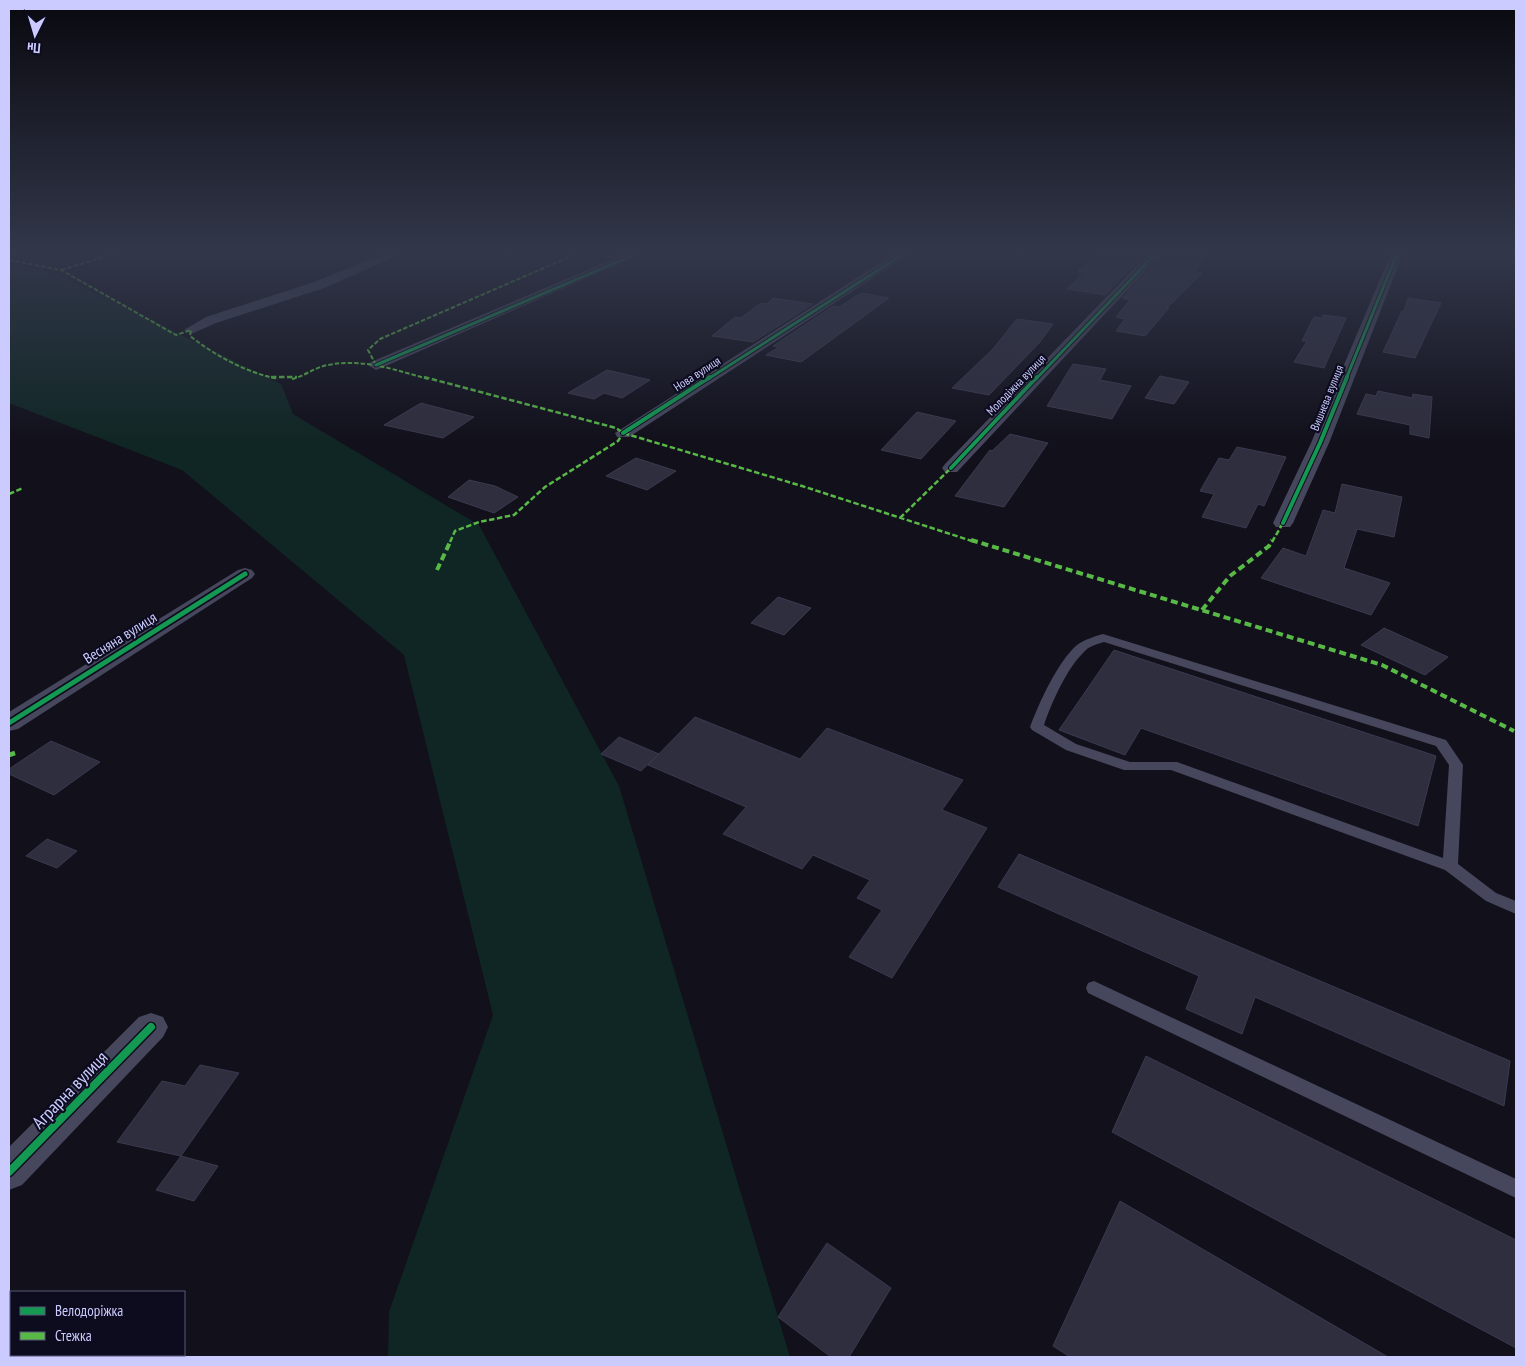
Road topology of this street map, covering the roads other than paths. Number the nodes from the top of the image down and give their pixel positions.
1 (227, 315) edge
2 (494, 315) edge
3 (808, 315) edge
4 (1097, 315) edge
5 (1372, 315) edge
6 (191, 330) dead end
7 (376, 365) dead end
8 (622, 433) dead end
9 (951, 468) dead end
10 (1283, 523) dead end
11 (245, 574) dead end
12 (9, 723) edge
13 (1450, 866) junction
14 (1516, 908) edge
15 (1094, 988) dead end
16 (151, 1027) dead end
17 (9, 1172) edge
18 (1516, 1189) edge

1 - 6 street
2 - 7 street
3 - 8 street, Нова вулиця
4 - 9 street, Молодіжна вулиця
5 - 10 street, Вишнева вулиця
11 - 12 street, Весняна вулиця
13 - 13 lane
13 - 14 lane
15 - 18 lane
16 - 17 street, Аграрна вулиця

